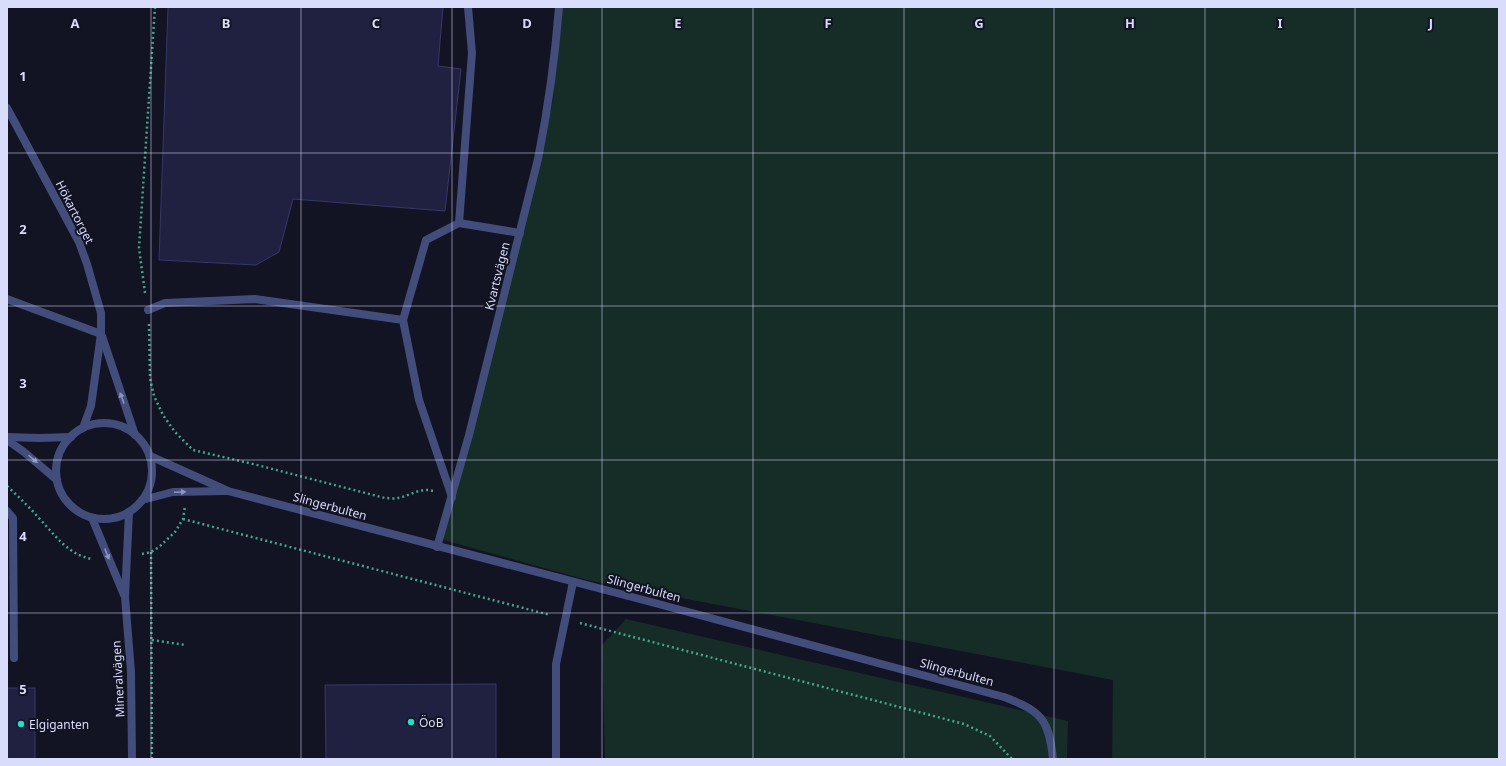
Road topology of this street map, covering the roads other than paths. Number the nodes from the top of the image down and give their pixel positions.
1 (468, 7) edge
2 (559, 7) edge
3 (7, 108) edge
4 (459, 223) junction
5 (520, 233) junction
6 (7, 298) edge
7 (148, 310) road end
8 (403, 320) junction
9 (101, 334) junction
10 (83, 428) junction
11 (135, 435) junction
12 (7, 437) edge
13 (71, 437) junction
14 (7, 440) edge
15 (150, 456) junction
16 (57, 480) junction
17 (228, 491) junction
18 (452, 497) junction
19 (142, 500) junction
20 (7, 512) edge
21 (129, 512) junction
22 (92, 518) junction
23 (437, 547) junction
24 (573, 582) junction
25 (125, 597) junction
26 (14, 658) dead end
27 (132, 759) edge
28 (556, 759) edge
29 (1053, 759) edge

1 - 4 street
2 - 5 street, Kvartsvägen
3 - 9 street, Hökartorget
4 - 5 street
4 - 8 street
5 - 18 street, Kvartsvägen
6 - 9 street
7 - 8 street
8 - 18 street
9 - 10 street, Hökartorget
11 -> 9 street, Hökartorget
10 - 11 street
10 - 13 street
11 - 15 street
12 - 13 street
13 - 16 street
14 -> 16 street
15 - 17 street, Slingerbulten
15 - 19 street
16 - 22 street
19 -> 17 street, Slingerbulten
17 - 23 street, Slingerbulten
18 - 23 street, Kvartsvägen
19 - 21 street
20 - 26 street
21 - 22 street
21 - 25 street, Mineralvägen
22 -> 25 street, Mineralvägen
23 - 24 street, Slingerbulten
24 - 28 street
24 - 29 street, Slingerbulten
25 - 27 street, Mineralvägen

